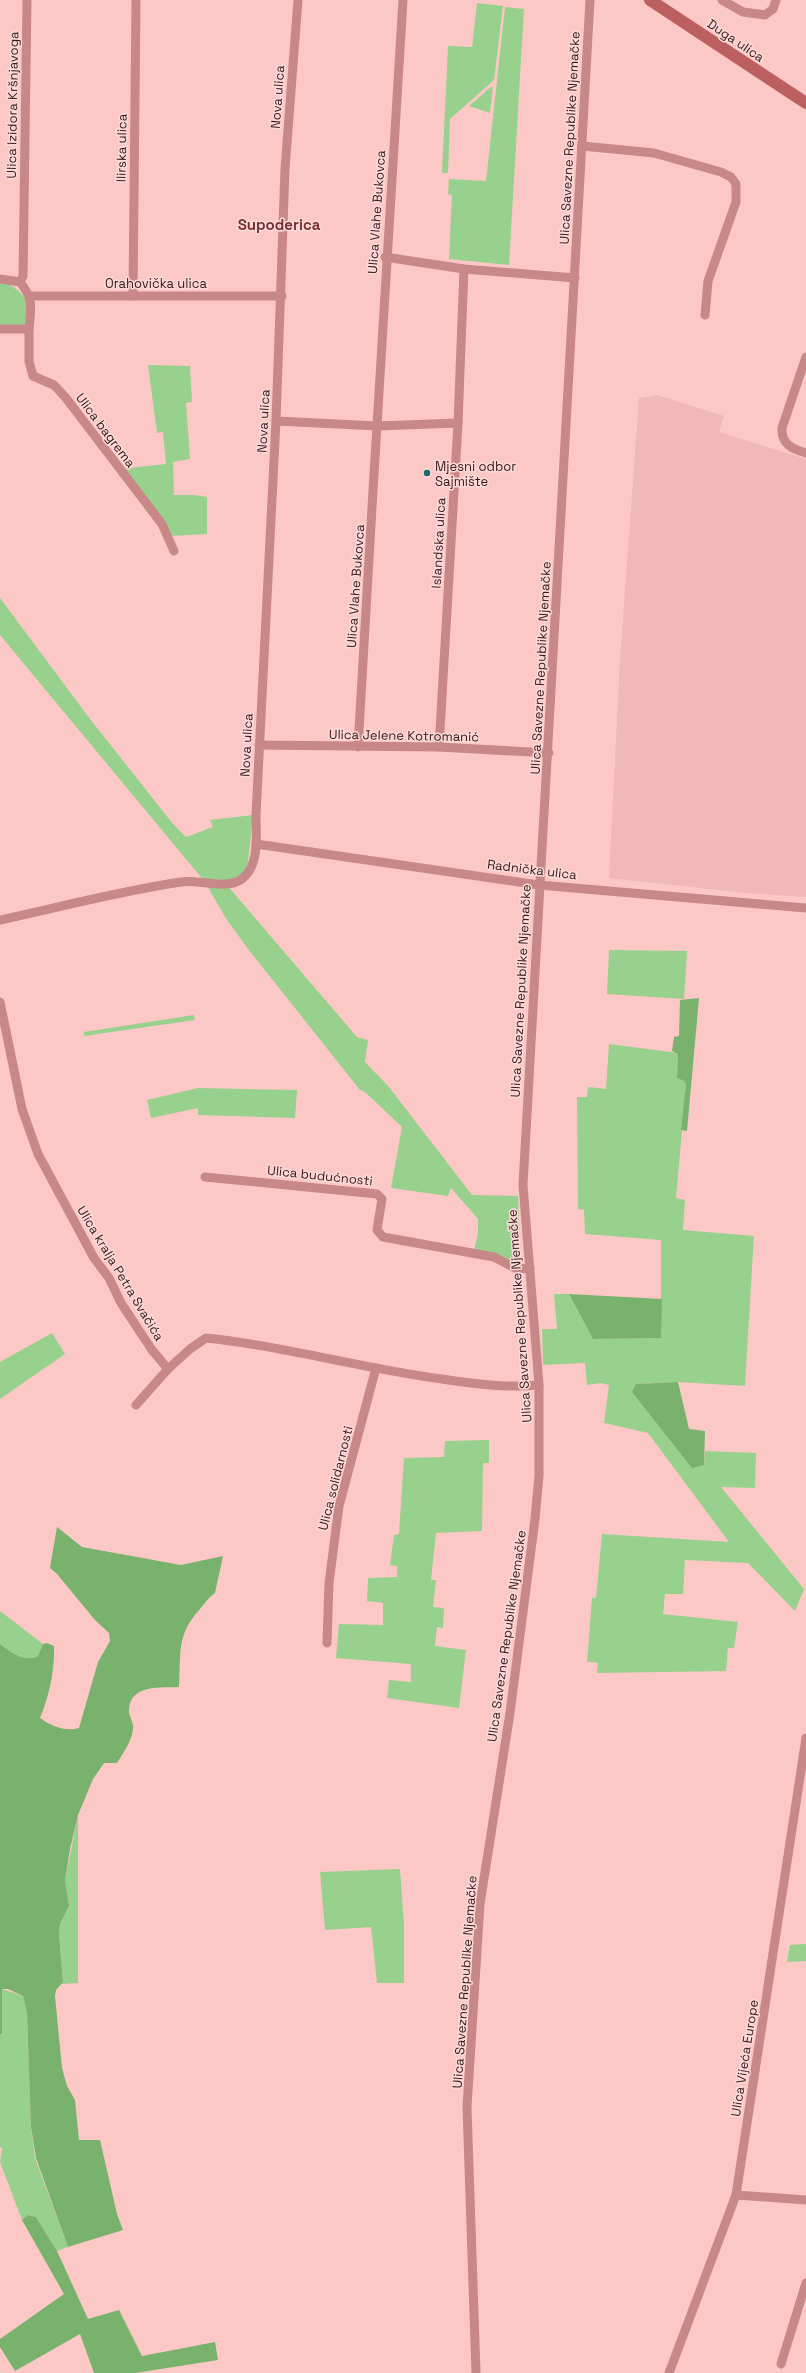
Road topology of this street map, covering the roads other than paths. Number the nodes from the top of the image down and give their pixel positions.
1 (27, 0) edge
2 (136, 0) edge
3 (298, 0) edge
4 (403, 0) edge
5 (590, 0) edge
6 (650, 0) edge
7 (722, 0) edge
8 (776, 0) edge
9 (806, 103) edge
10 (582, 146) junction
11 (385, 257) junction
12 (464, 269) junction
13 (575, 278) junction
14 (0, 279) edge
15 (20, 282) junction
16 (30, 296) junction
17 (133, 296) junction
18 (282, 296) junction
19 (705, 315) dead end
20 (0, 329) edge
21 (29, 329) junction
22 (806, 357) edge
23 (276, 421) junction
24 (458, 423) junction
25 (378, 426) junction
26 (806, 453) edge
27 (174, 551) dead end
28 (259, 745) junction
29 (439, 746) junction
30 (358, 747) junction
31 (549, 753) junction
32 (256, 844) junction
33 (538, 885) junction
34 (806, 908) edge
35 (0, 920) edge
36 (0, 1002) edge
37 (205, 1176) dead end
38 (530, 1269) junction
39 (376, 1368) junction
40 (168, 1369) junction
41 (538, 1385) junction
42 (136, 1405) dead end
43 (327, 1643) dead end
44 (806, 1738) edge
45 (736, 2195) junction
46 (806, 2200) edge
47 (805, 2288) edge
48 (781, 2364) dead end
49 (476, 2373) edge
50 (669, 2373) edge

1 - 15 street, Ulica Izidora Kršnjavoga
2 - 17 street, Ilirska ulica
3 - 18 street, Nova ulica
4 - 11 street, Ulica Vlahe Bukovca
5 - 10 street, Ulica Savezne Republike Njemačke
6 - 9 main road, Duga ulica
7 - 8 street
10 - 13 street, Ulica Savezne Republike Njemačke
10 - 19 street
11 - 12 street
11 - 25 street, Ulica Vlahe Bukovca
12 - 13 street
12 - 24 street, Islandska ulica
13 - 31 street, Ulica Savezne Republike Njemačke
14 - 15 street
15 - 16 street
16 - 17 street, Orahovička ulica
16 - 21 street
17 - 18 street, Orahovička ulica
18 - 23 street, Nova ulica
20 - 21 street
21 - 27 street, Ulica bagrema
22 - 26 street
23 - 25 street
23 - 28 street, Nova ulica
24 - 25 street
24 - 29 street, Islandska ulica
25 - 30 street, Ulica Vlahe Bukovca
28 - 30 street, Ulica Jelene Kotromanić
28 - 32 street, Nova ulica
29 - 30 street, Ulica Jelene Kotromanić
29 - 31 street, Ulica Jelene Kotromanić
31 - 33 street, Ulica Savezne Republike Njemačke
32 - 33 street, Radnička ulica
32 - 35 street, Nova ulica
33 - 34 street, Radnička ulica
33 - 38 street, Ulica Savezne Republike Njemačke
36 - 40 street, Ulica kralja Petra Svačića
37 - 38 street, Ulica budućnosti
38 - 41 street, Ulica Savezne Republike Njemačke
39 - 40 street
39 - 41 street
39 - 43 street, Ulica solidarnosti
40 - 42 street
41 - 49 street, Ulica Savezne Republike Njemačke
44 - 45 street, Ulica Vijeća Europe
45 - 46 street
45 - 50 street, Ulica Vijeća Europe
47 - 48 street

